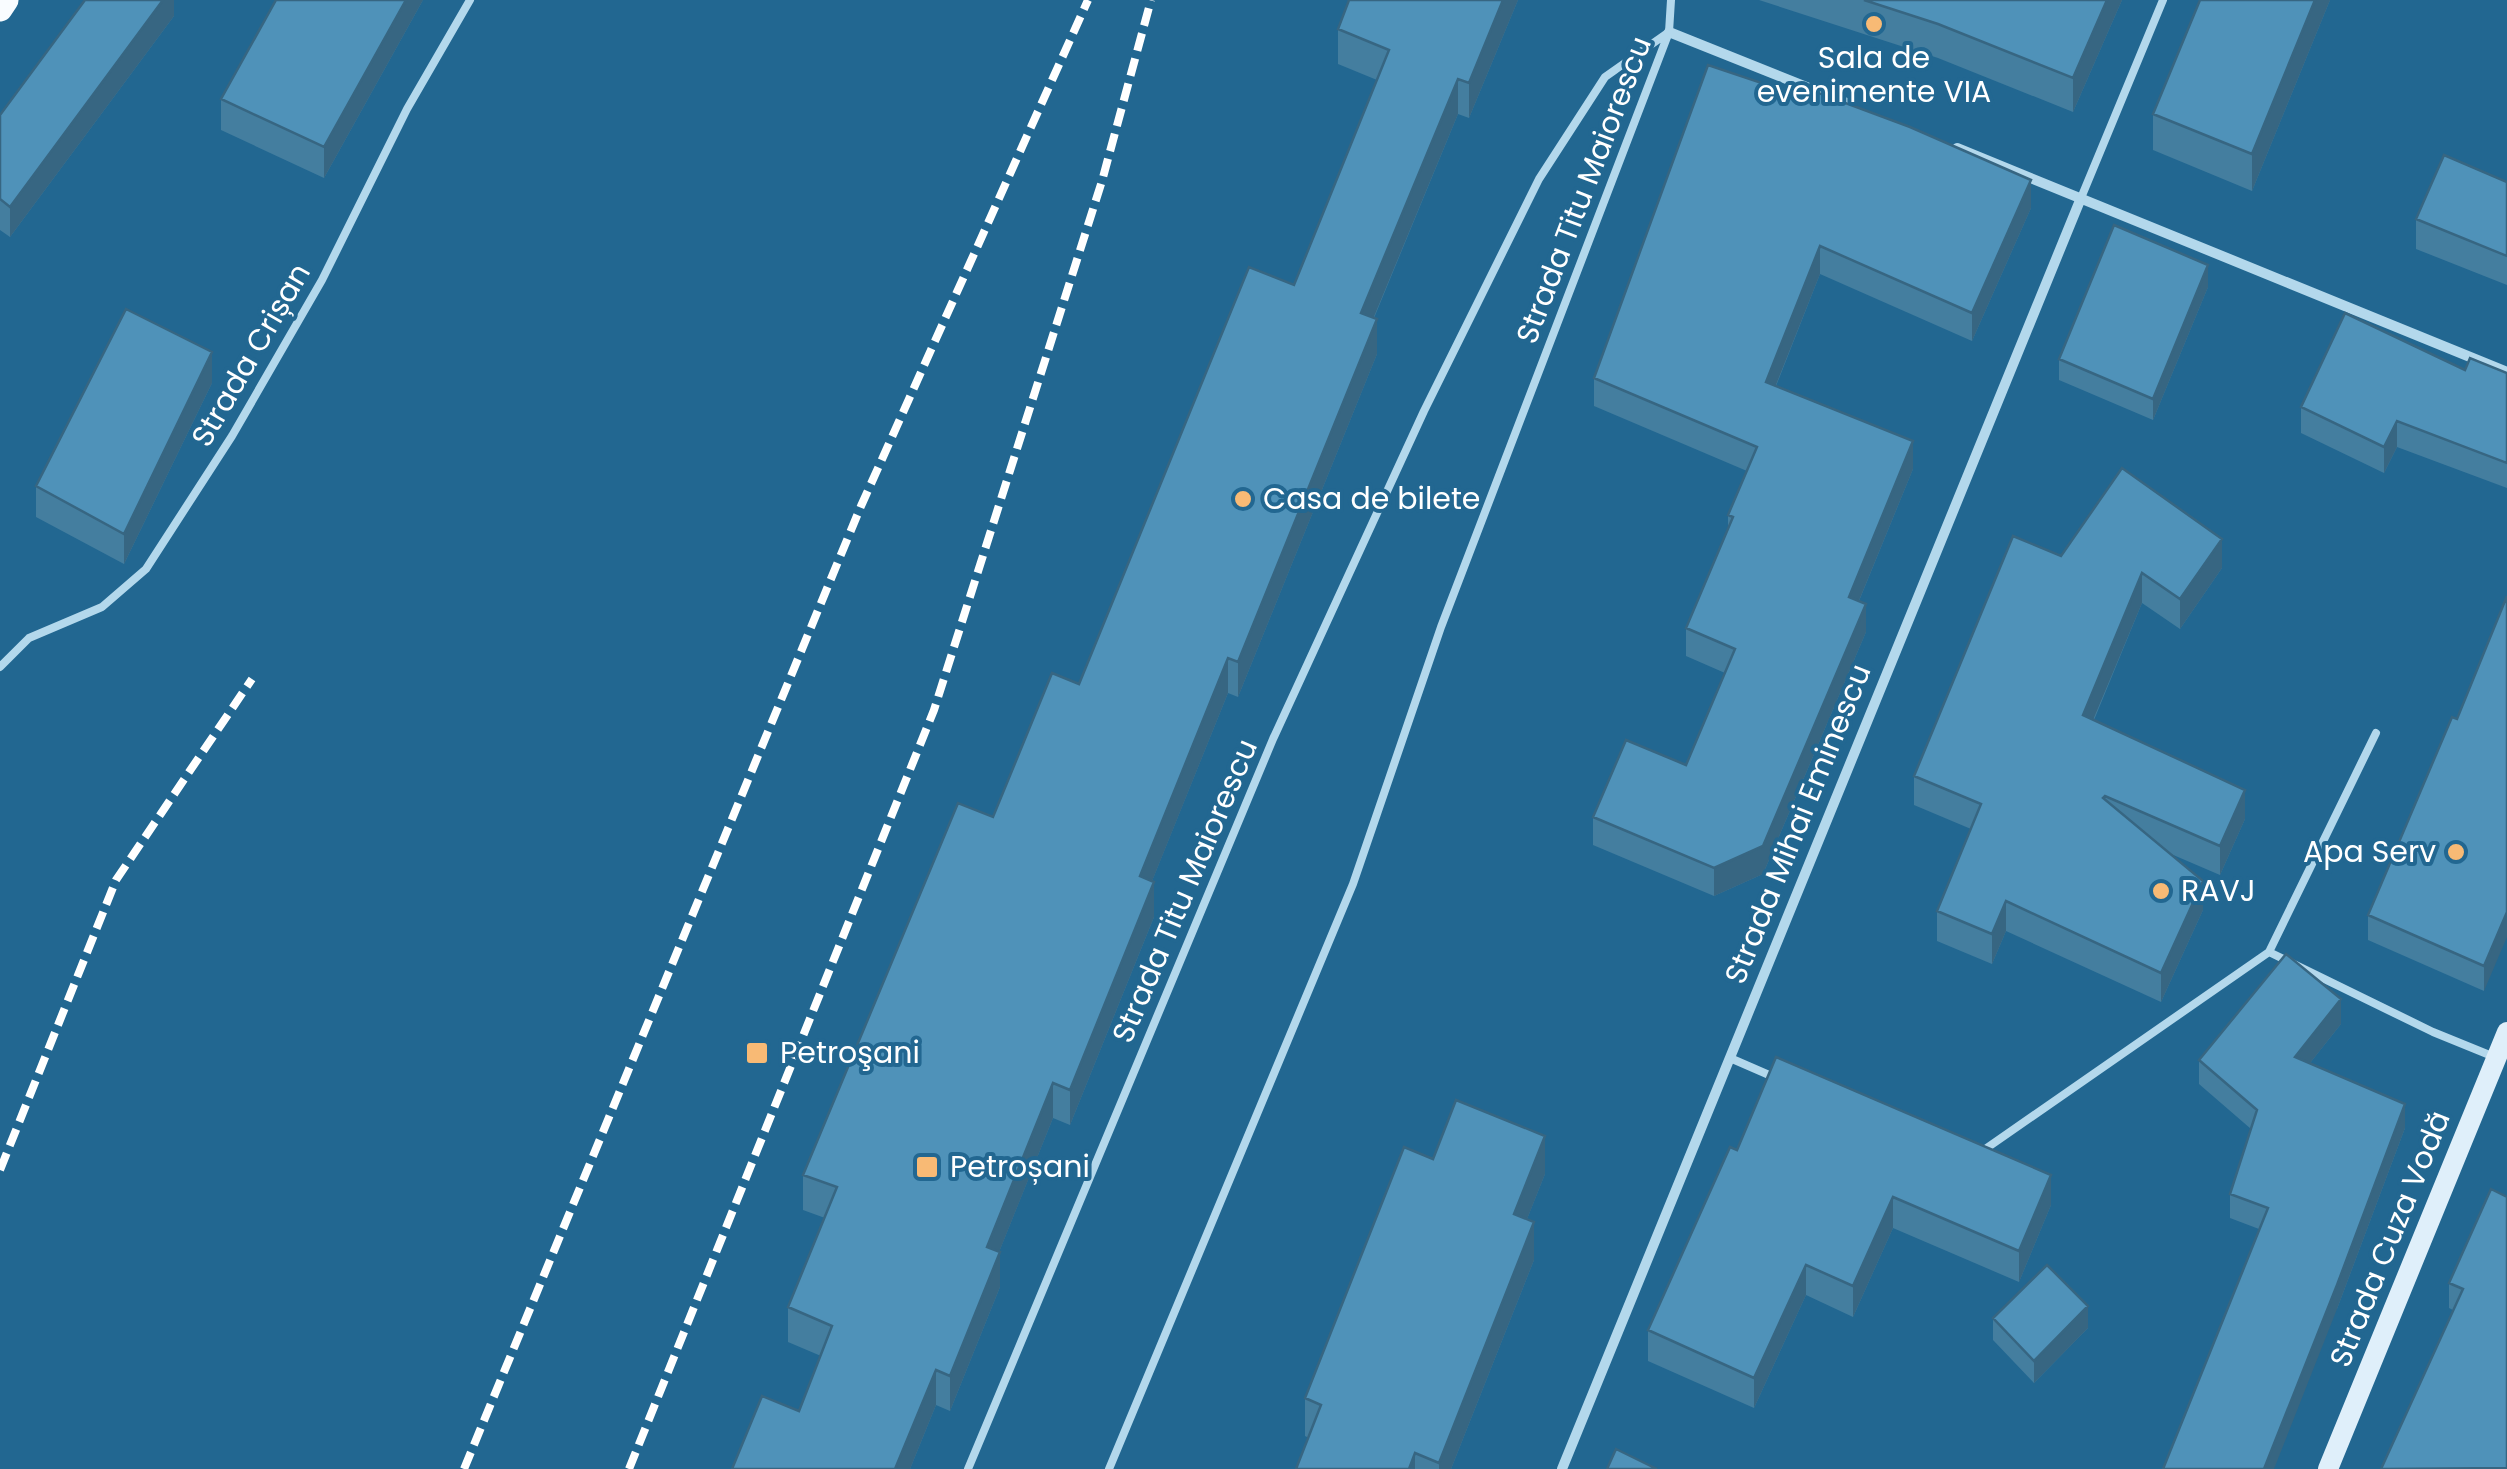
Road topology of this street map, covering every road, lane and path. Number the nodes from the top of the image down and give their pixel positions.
1 (6, 0) edge
2 (470, 0) edge
3 (1671, 0) edge
4 (2163, 0) edge
5 (0, 9) edge
6 (1670, 32) junction
7 (1866, 112) edge
8 (1938, 140) edge
9 (2081, 198) junction
10 (2507, 372) edge
11 (0, 667) edge
12 (2376, 733) dead end
13 (2269, 952) junction
14 (2507, 1032) edge
15 (1730, 1058) junction
16 (2496, 1058) junction
17 (1794, 1086) edge
18 (1968, 1160) edge
19 (968, 1469) edge
20 (1109, 1469) edge
21 (1562, 1469) edge
22 (2328, 1469) edge

1 - 5 main road
2 - 11 lane, Strada Crișan
3 - 6 lane
4 - 9 lane
6 - 7 street
6 - 19 lane, Strada Titu Maiorescu
6 - 20 lane, Strada Titu Maiorescu
8 - 9 street
9 - 10 street
9 - 15 street, Strada Mihai Eminescu
12 - 13 lane
13 - 16 lane
13 - 18 lane
14 - 16 main road, Strada Cuza Vodă
15 - 17 lane
15 - 21 street, Strada Mihai Eminescu
16 - 22 main road, Strada Cuza Vodă

